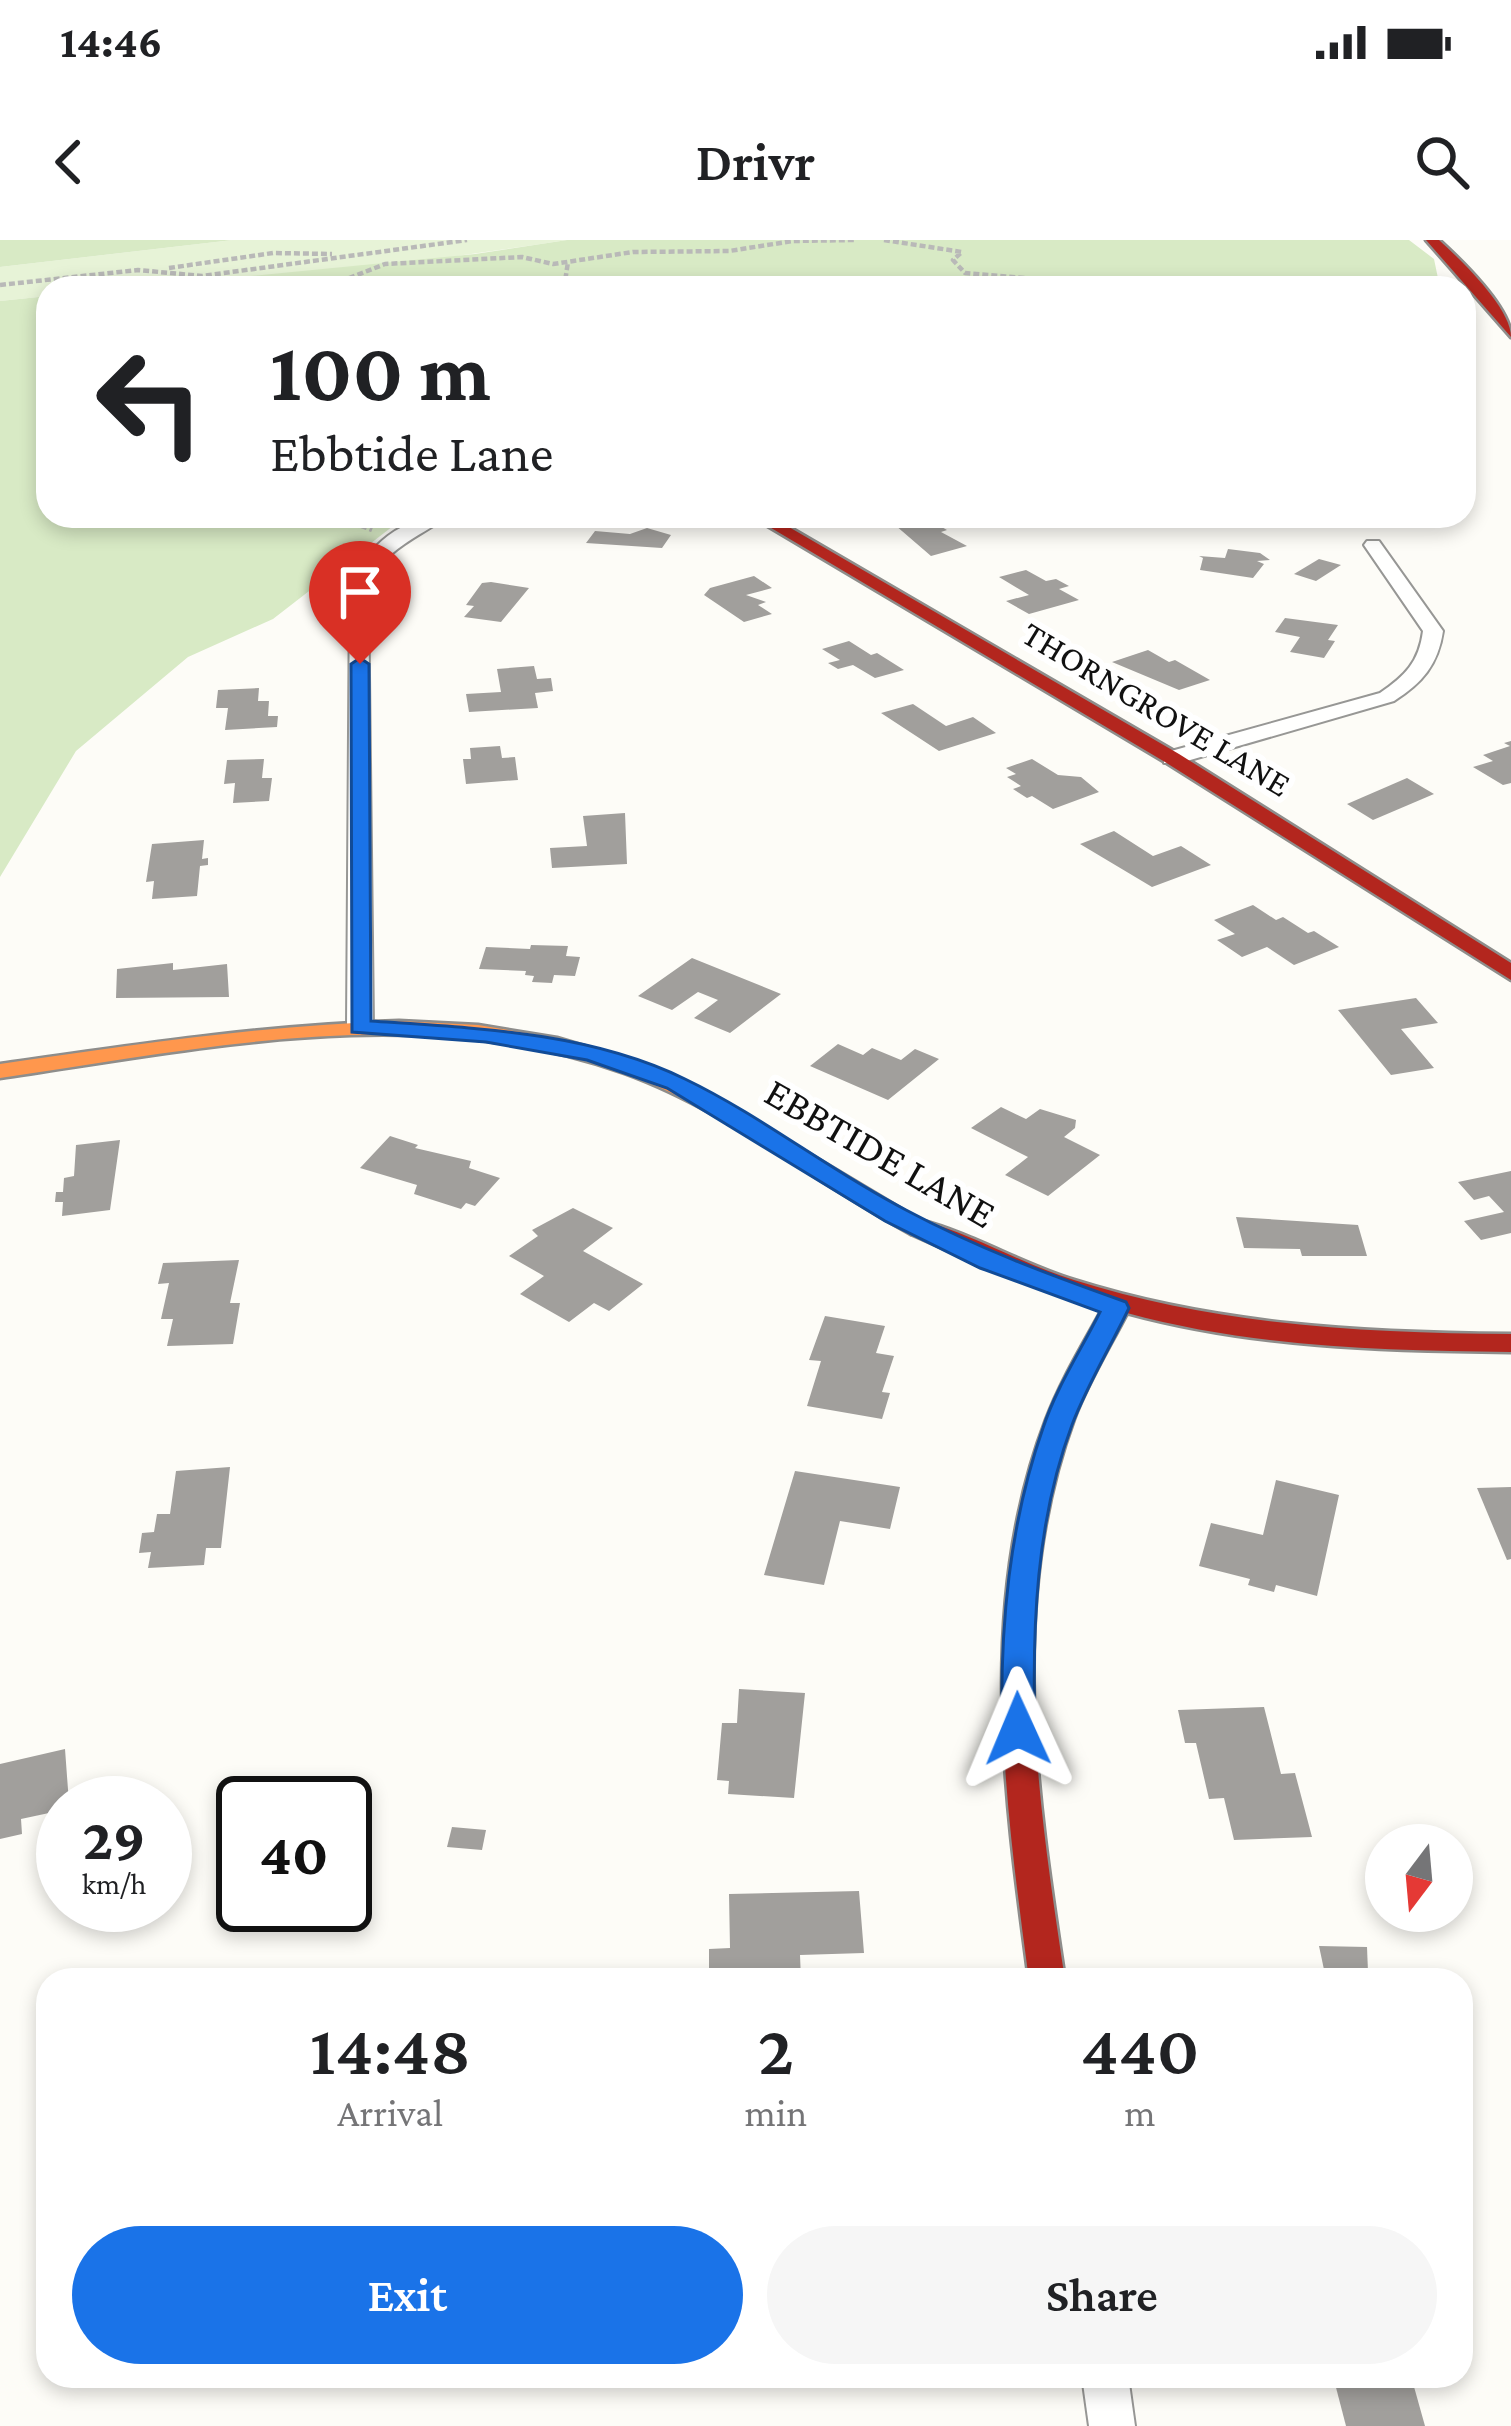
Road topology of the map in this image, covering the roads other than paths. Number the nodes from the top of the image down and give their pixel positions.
1 (1432, 240) edge
2 (1468, 276) edge
3 (1476, 286) edge
4 (1511, 333) edge
5 (416, 528) edge
6 (779, 528) edge
7 (1373, 545) dead end
8 (1172, 758) junction
9 (1511, 973) edge
10 (360, 1027) junction
11 (0, 1071) edge
12 (1116, 1308) junction
13 (1511, 1343) edge
14 (1045, 1968) edge
15 (1107, 2388) edge
16 (1112, 2426) edge

1 - 2 street
3 - 4 street
5 - 10 street
6 - 8 street, THORNGROVE LANE
7 - 8 street
8 - 9 street, THORNGROVE LANE
10 - 11 street, EBBTIDE LANE
10 - 12 street, EBBTIDE LANE
12 - 13 street, EBBTIDE LANE
12 - 14 street
15 - 16 street

